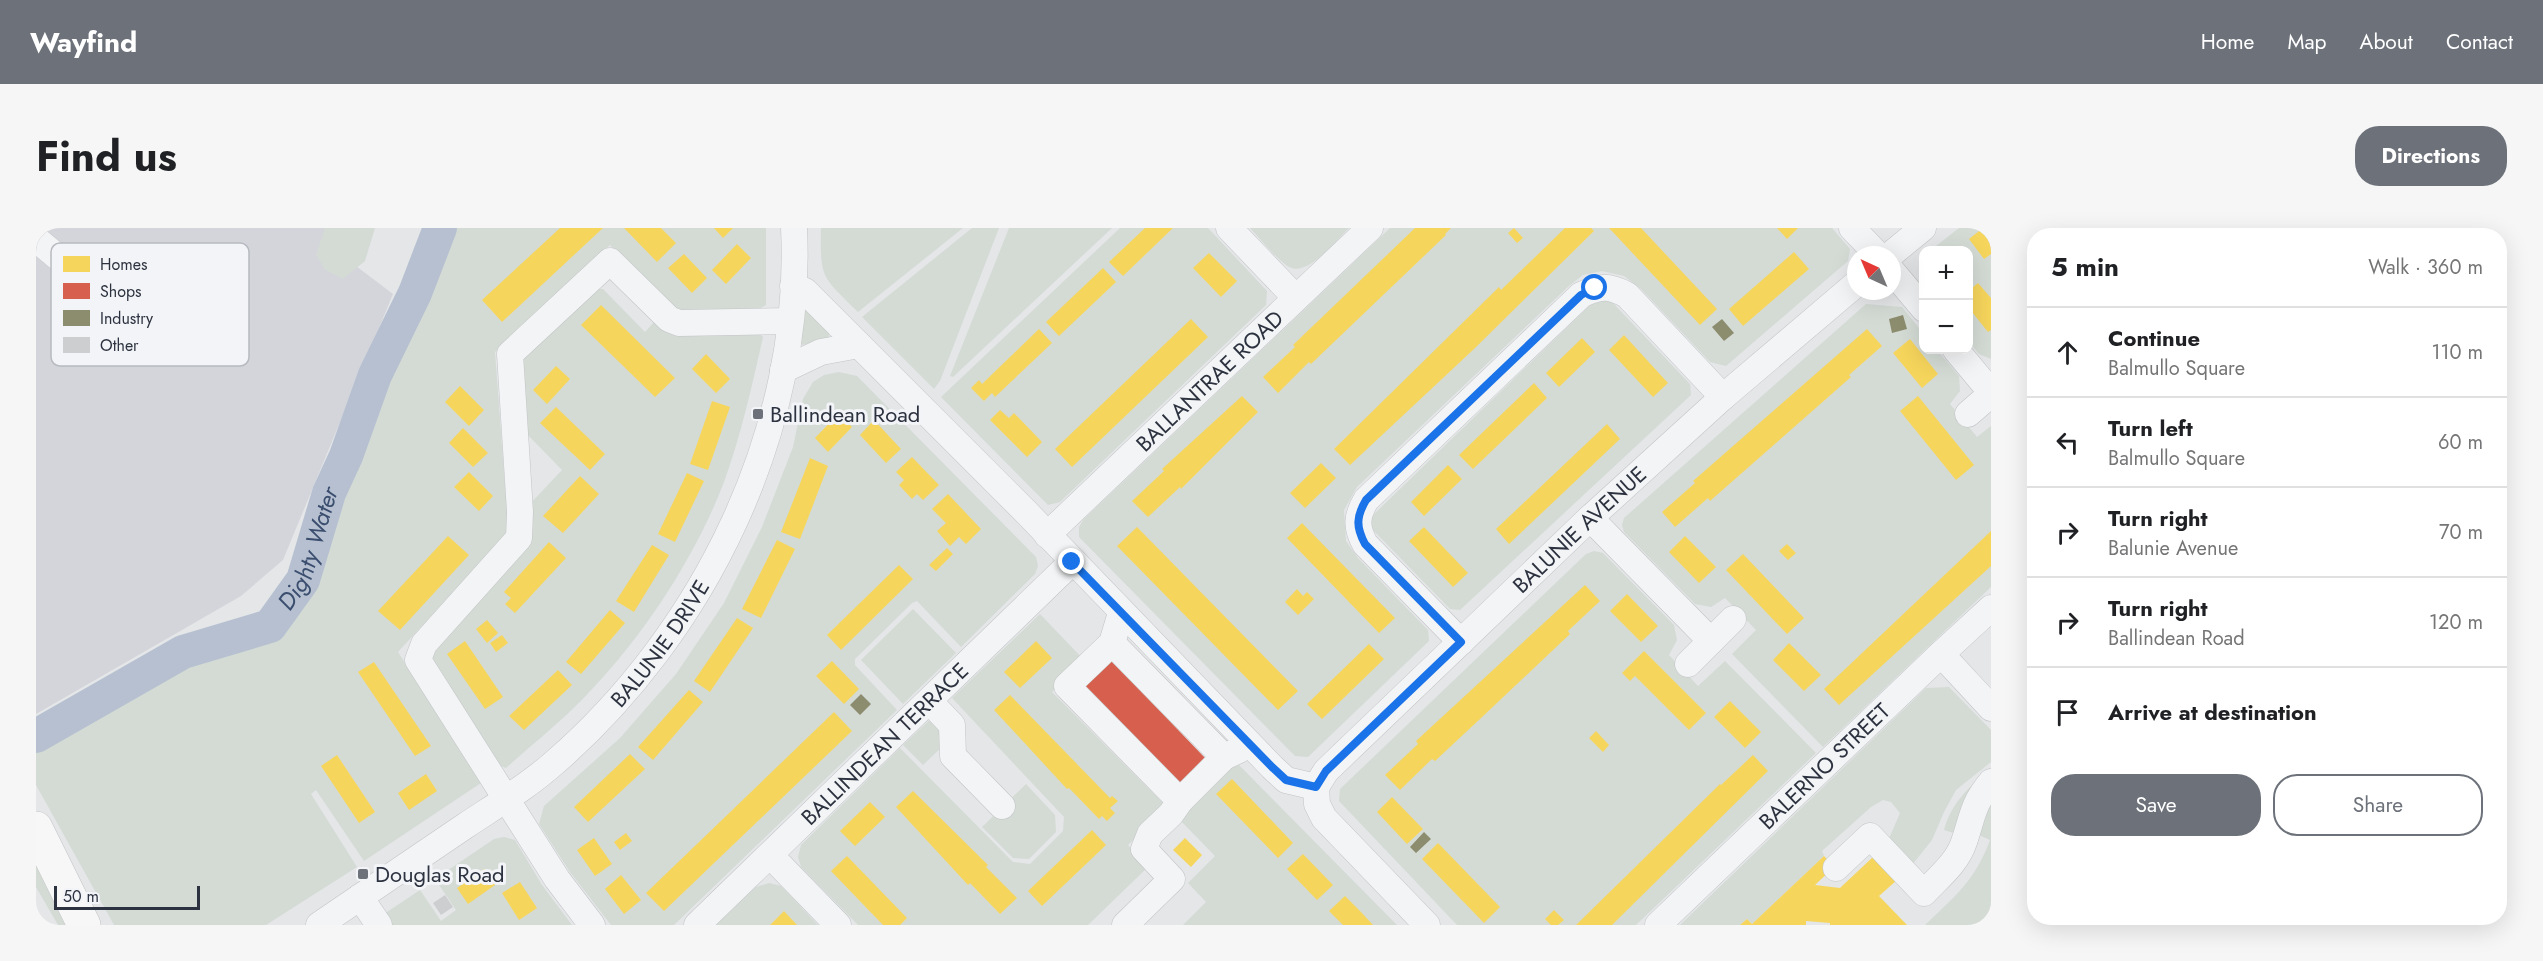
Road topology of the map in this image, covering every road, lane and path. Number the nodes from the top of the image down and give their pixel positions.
1 (794, 228) edge
2 (1229, 228) edge
3 (1370, 228) edge
4 (1852, 228) edge
5 (1923, 228) edge
6 (36, 239) edge
7 (1869, 246) edge
8 (1901, 246) edge
9 (51, 252) edge
10 (1901, 282) edge
11 (793, 286) junction
12 (1847, 292) edge
13 (1296, 298) junction
14 (1919, 304) edge
15 (790, 321) junction
16 (859, 345) junction
17 (1959, 354) edge
18 (783, 370) junction
19 (1991, 393) edge
20 (1723, 398) junction
21 (1968, 414) dead end
22 (1590, 518) junction
23 (1047, 535) junction
24 (1072, 562) junction
25 (1991, 609) edge
26 (1121, 613) junction
27 (1733, 619) dead end
28 (1711, 641) junction
29 (1461, 642) junction
30 (1112, 643) junction
31 (1941, 654) junction
32 (1688, 664) dead end
33 (929, 701) junction
34 (1991, 708) edge
35 (1251, 745) junction
36 (1224, 758) junction
37 (1991, 782) edge
38 (1316, 787) junction
39 (506, 798) junction
40 (1180, 801) junction
41 (1002, 806) dead end
42 (36, 828) edge
43 (771, 855) junction
44 (1836, 868) dead end
45 (360, 897) junction
46 (84, 925) edge
47 (319, 925) edge
48 (379, 925) edge
49 (592, 925) edge
50 (697, 925) edge
51 (838, 925) edge
52 (1125, 925) edge
53 (1427, 925) edge
54 (1658, 925) edge

1 - 11 street, BALUNIE DRIVE
2 - 13 street
3 - 13 street, BALLANTRAE ROAD
4 - 7 street
5 - 8 street
6 - 9 street
10 - 14 street
11 - 15 street, BALUNIE DRIVE
11 - 16 street
12 - 20 street, BALUNIE AVENUE
13 - 23 street, BALLANTRAE ROAD
15 - 18 street, BALUNIE DRIVE
15 - 39 street
16 - 18 street
16 - 23 street
17 - 19 street
18 - 39 street, BALUNIE DRIVE
19 - 21 street
20 - 22 street, BALUNIE AVENUE
20 - 29 street
22 - 28 street
22 - 29 street, BALUNIE AVENUE
23 - 24 street
24 - 26 street
24 - 33 street, BALLINDEAN TERRACE
25 - 31 street, BALERNO STREET
26 - 30 street
26 - 35 street
27 - 28 street
28 - 32 street
29 - 38 street, BALUNIE AVENUE
30 - 36 street
30 - 40 street
31 - 34 street
31 - 54 street, BALERNO STREET
33 - 41 street
33 - 43 street, BALLINDEAN TERRACE
35 - 36 street
35 - 38 street
36 - 40 street
37 - 44 street
38 - 53 street
39 - 45 street, BALUNIE DRIVE
39 - 49 street
40 - 52 street
42 - 46 main road
43 - 50 street, BALLINDEAN TERRACE
43 - 51 street
45 - 47 street, BALUNIE DRIVE
45 - 48 street

